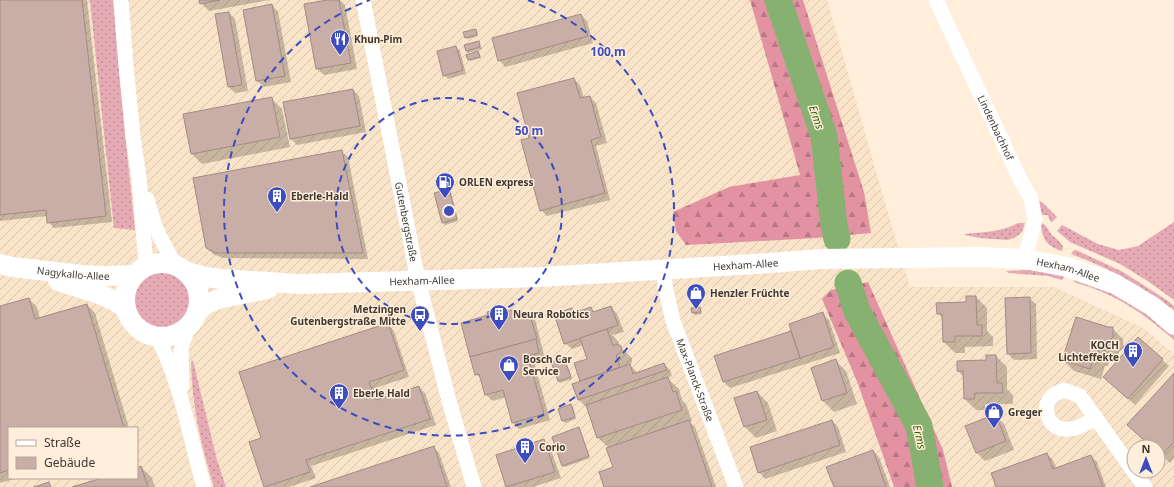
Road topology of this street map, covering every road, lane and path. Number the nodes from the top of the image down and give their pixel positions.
1 (121, 0) edge
2 (363, 0) edge
3 (936, 0) edge
4 (139, 178) junction
5 (1025, 259) junction
6 (6, 265) edge
7 (181, 268) junction
8 (140, 270) junction
9 (664, 270) junction
10 (418, 280) junction
11 (300, 284) junction
12 (126, 309) junction
13 (194, 318) junction
14 (1174, 325) edge
15 (157, 337) junction
16 (183, 401) junction
17 (1096, 418) dead end
18 (204, 487) edge
19 (474, 487) edge
20 (736, 487) edge
21 (1145, 487) edge

1 - 4 street
2 - 10 street, Gutenbergstraße
3 - 5 street, Lindenbachhof
4 - 7 street
4 - 8 street
5 - 9 main road, Hexham-Allee
5 - 14 main road, Hexham-Allee
6 - 8 main road, Nagykallo-Allee
6 - 12 main road, Nagykallo-Allee
7 - 8 main road
7 - 11 main road, Hexham-Allee
7 - 13 main road
8 - 12 main road
9 - 10 main road, Hexham-Allee
9 - 20 street, Max-Planck-Straße
10 - 11 main road, Hexham-Allee
10 - 19 street, Gutenbergstraße
11 - 13 main road, Hexham-Allee
12 - 15 main road
13 - 15 main road
13 - 16 street
15 - 16 street
16 - 18 street
17 - 21 street

